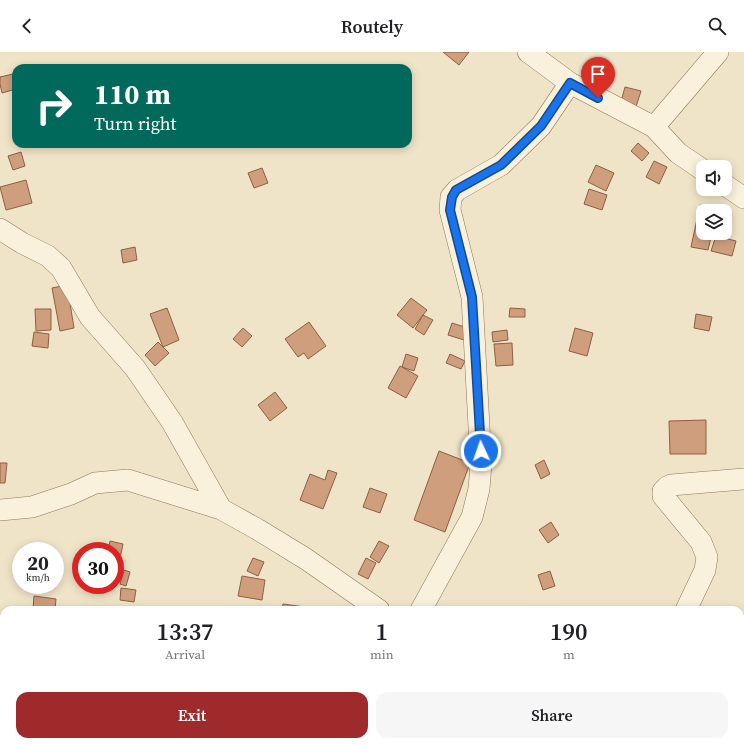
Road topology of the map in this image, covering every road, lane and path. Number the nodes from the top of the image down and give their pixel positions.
1 (528, 52) edge
2 (718, 52) edge
3 (570, 83) junction
4 (654, 127) junction
5 (696, 165) edge
6 (732, 190) edge
7 (744, 198) edge
8 (0, 229) edge
9 (744, 479) edge
10 (220, 509) junction
11 (0, 510) edge
12 (373, 606) edge
13 (423, 606) edge
14 (688, 606) edge

1 - 3 street
2 - 4 street
3 - 4 street
3 - 13 street
4 - 5 street
6 - 7 street
8 - 10 street
9 - 14 street
10 - 11 street
10 - 12 street

